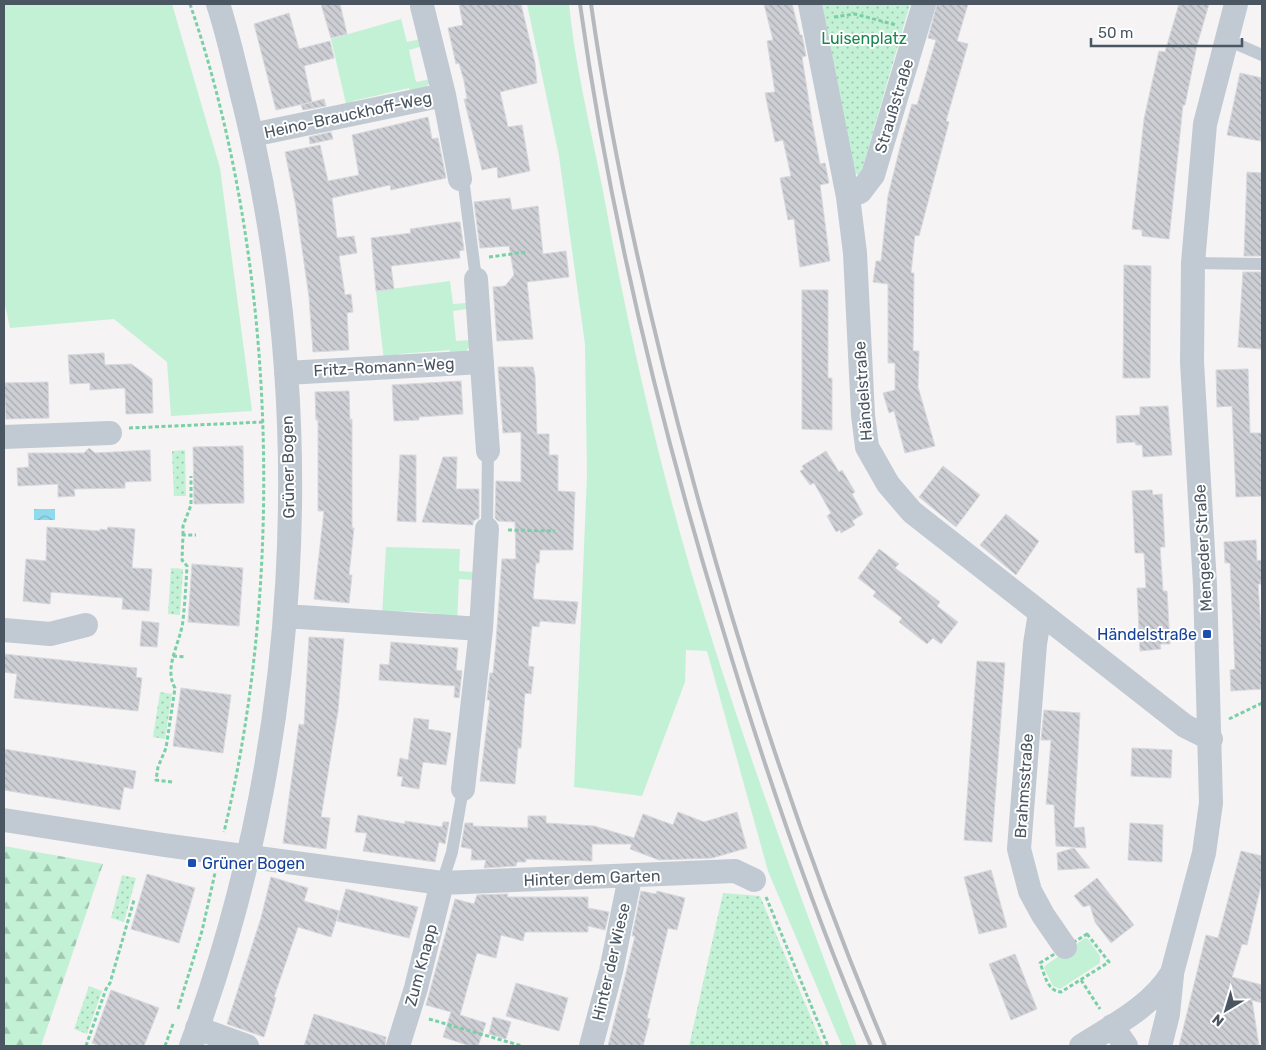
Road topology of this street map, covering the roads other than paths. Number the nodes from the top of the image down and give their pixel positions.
1 (218, 4) edge
2 (924, 4) edge
3 (1236, 4) edge
4 (422, 5) edge
5 (812, 12) edge
6 (1226, 39) junction
7 (1262, 55) edge
8 (444, 95) junction
9 (252, 136) junction
10 (460, 178) joint
11 (843, 192) junction
12 (1193, 262) junction
13 (1262, 264) edge
14 (475, 269) joint
15 (482, 362) junction
16 (286, 373) junction
17 (110, 433) road end
18 (4, 437) edge
19 (488, 451) joint
20 (487, 529) joint
21 (1040, 614) junction
22 (285, 616) junction
23 (86, 625) dead end
24 (481, 629) junction
25 (4, 630) edge
26 (1210, 731) junction
27 (463, 789) joint
28 (4, 820) edge
29 (246, 856) junction
30 (630, 877) junction
31 (754, 880) road end
32 (442, 883) junction
33 (1066, 947) dead end
34 (1172, 973) junction
35 (1112, 1026) junction
36 (194, 1037) edge
37 (247, 1046) edge
38 (398, 1046) edge
39 (591, 1046) edge
40 (1081, 1046) edge
41 (1126, 1046) edge
42 (1160, 1046) edge

1 - 9 street, Grüner Bogen
2 - 11 street, Straußstraße
3 - 6 street, Mengeder Straße
4 - 8 street, Heino-Brauckhoff-Weg
5 - 11 street, Händelstraße
6 - 7 lane
6 - 12 street, Mengeder Straße
8 - 9 street, Heino-Brauckhoff-Weg
8 - 10 street, Heino-Brauckhoff-Weg
9 - 16 street, Grüner Bogen
10 - 14 lane
11 - 21 street, Händelstraße
12 - 13 lane
12 - 26 street, Mengeder Straße
14 - 15 street
15 - 16 street, Fritz-Romann-Weg
15 - 19 street
16 - 22 street, Grüner Bogen
17 - 18 street
19 - 20 lane
20 - 24 street
21 - 26 street, Händelstraße
21 - 33 street, Brahmsstraße
22 - 24 street
22 - 29 street, Grüner Bogen
23 - 25 street
24 - 27 street
26 - 34 street, Mengeder Straße
27 - 32 lane
28 - 29 street, Hinter dem Garten
29 - 32 street, Hinter dem Garten
29 - 36 street, Grüner Bogen
30 - 31 street, Hinter dem Garten
30 - 32 street, Hinter dem Garten
30 - 39 street, Hinter der Wiese
32 - 38 street, Zum Knapp
34 - 35 street, Mengeder Straße
34 - 42 street
35 - 40 street, Mengeder Straße
35 - 41 street
36 - 37 street

